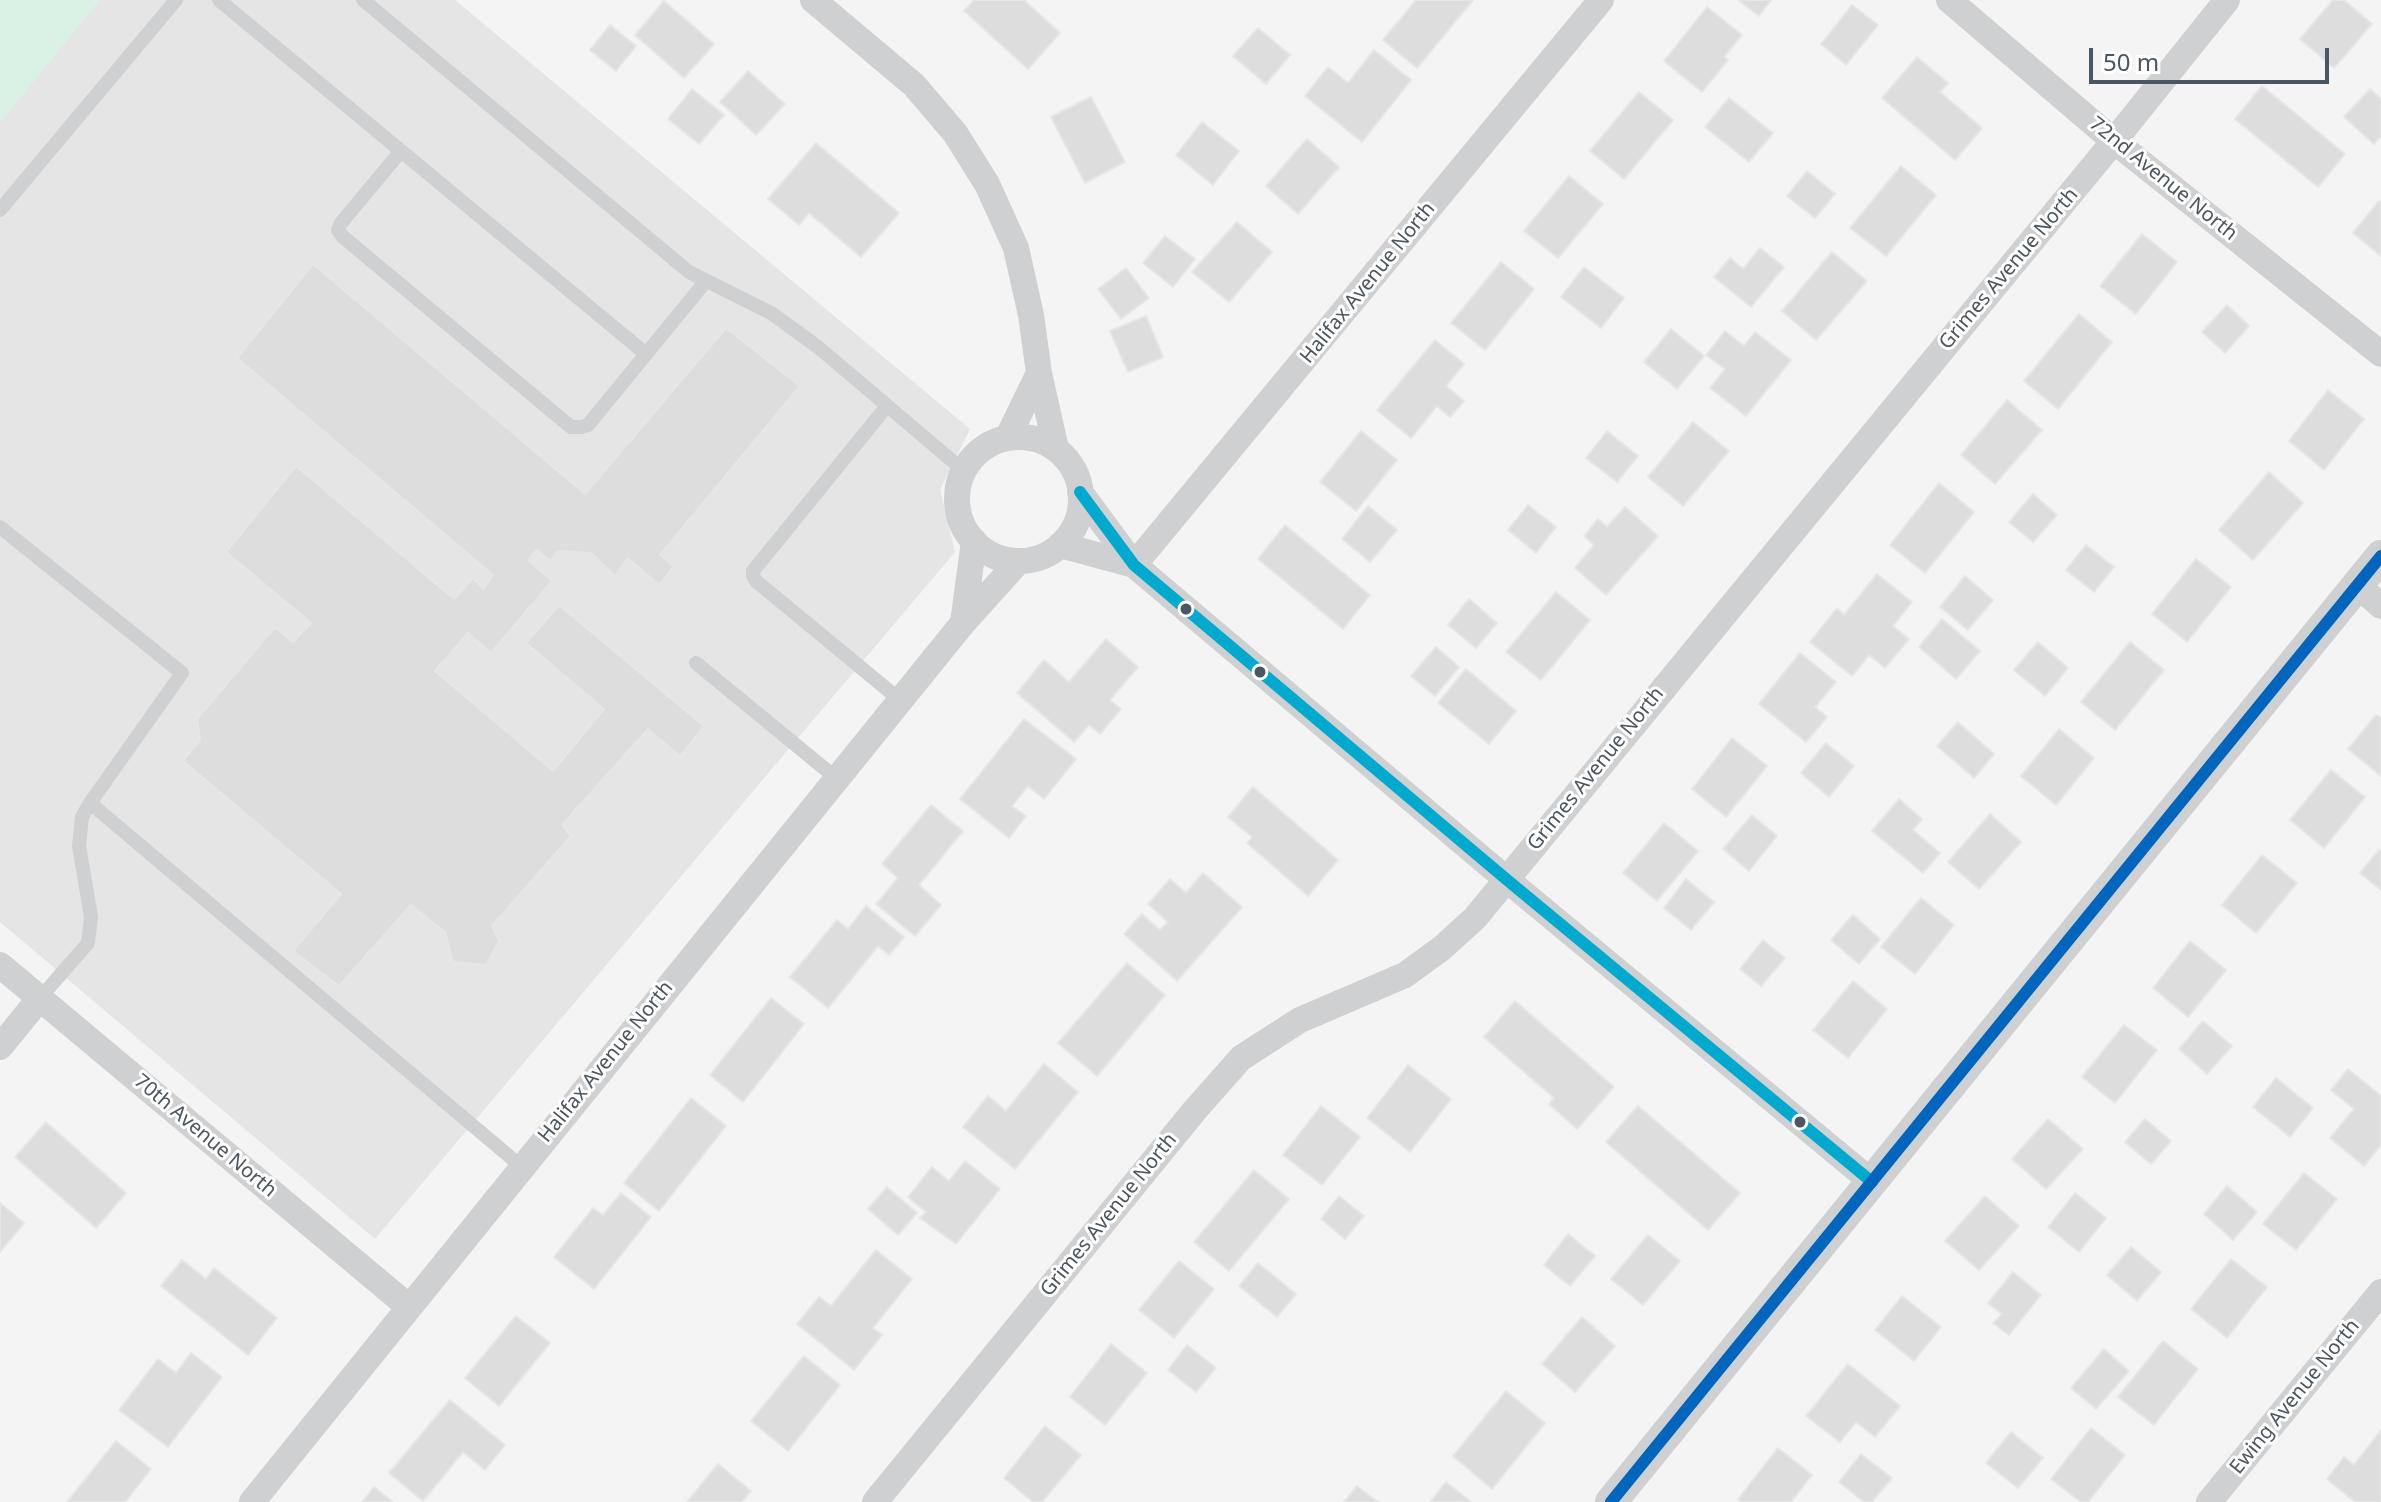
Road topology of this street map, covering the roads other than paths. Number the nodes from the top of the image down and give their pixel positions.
1 (176, 0) edge
2 (219, 0) edge
3 (363, 0) edge
4 (813, 0) edge
5 (1601, 0) edge
6 (1949, 0) edge
7 (2227, 0) edge
8 (2114, 141) junction
9 (401, 151) junction
10 (0, 210) edge
11 (706, 281) junction
12 (646, 354) junction
13 (2381, 354) edge
14 (1039, 373) junction
15 (887, 406) junction
16 (1008, 437) junction
17 (1056, 449) junction
18 (963, 470) junction
19 (1080, 492) junction
20 (0, 527) edge
21 (974, 541) junction
22 (1060, 545) junction
23 (2381, 556) edge
24 (1019, 561) junction
25 (1134, 565) junction
26 (2369, 596) edge
27 (963, 623) junction
28 (696, 663) dead end
29 (900, 700) junction
30 (836, 778) junction
31 (90, 803) junction
32 (1506, 879) junction
33 (0, 965) edge
34 (40, 998) junction
35 (0, 1047) edge
36 (522, 1167) junction
37 (1872, 1182) junction
38 (2380, 1294) edge
39 (409, 1307) junction
40 (252, 1502) edge
41 (875, 1502) edge
42 (1611, 1502) edge
43 (2209, 1502) edge

1 - 10 lane
2 - 9 lane
3 - 11 lane
4 - 14 street
5 - 25 street, Halifax Avenue North
6 - 8 street, 72nd Avenue North
7 - 8 street, Grimes Avenue North
8 - 13 street, 72nd Avenue North
8 - 32 street, Grimes Avenue North
9 - 12 lane
9 - 12 lane
11 - 12 lane
11 - 15 lane
14 - 16 street
14 - 17 street
15 - 18 lane
15 - 29 lane
16 - 17 street
16 - 18 street
17 - 19 street
18 - 21 street
19 - 22 street
19 - 25 street
20 - 31 lane
21 - 24 street
21 - 27 street
22 - 24 street
22 - 25 street
23 - 26 street
24 - 27 street, Halifax Avenue North
25 - 32 street
26 - 37 street
27 - 29 street, Halifax Avenue North
28 - 30 lane
29 - 30 street, Halifax Avenue North
30 - 36 street, Halifax Avenue North
31 - 34 lane
31 - 36 lane
32 - 37 street
32 - 41 street, Grimes Avenue North
33 - 34 street, 70th Avenue North
34 - 35 street
34 - 39 street, 70th Avenue North
36 - 39 street, Halifax Avenue North
37 - 42 street
38 - 43 street, Ewing Avenue North
39 - 40 street, Halifax Avenue North

